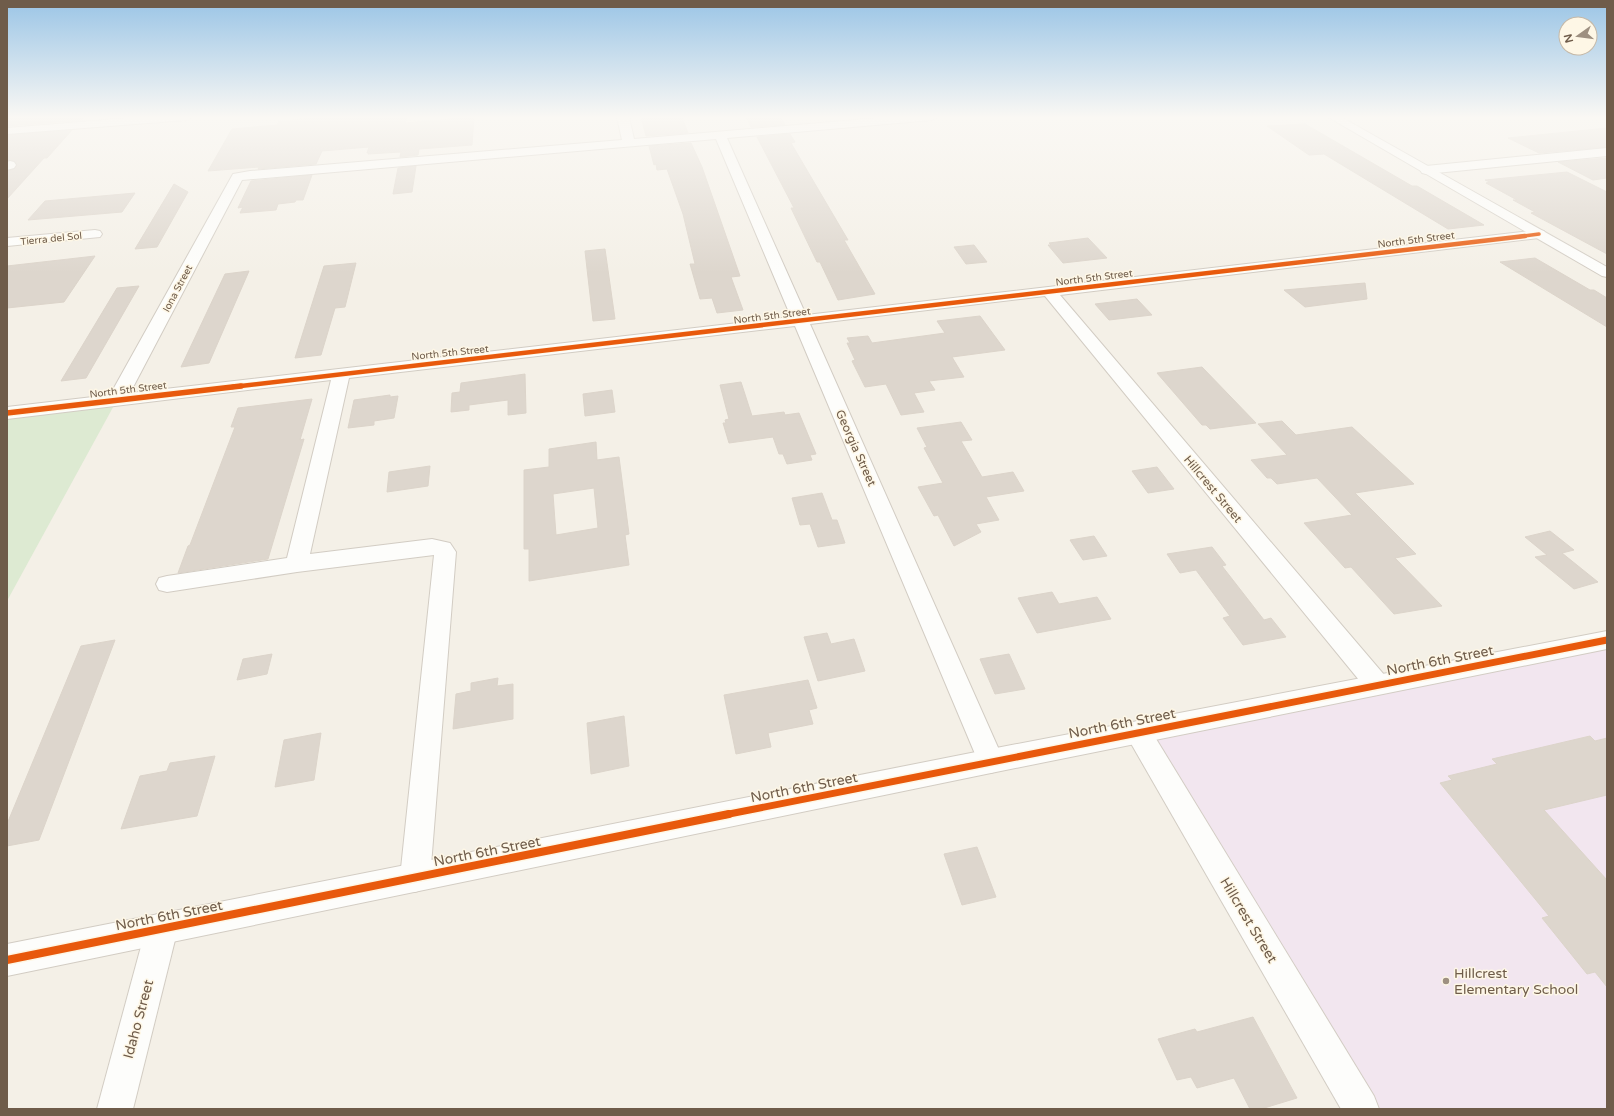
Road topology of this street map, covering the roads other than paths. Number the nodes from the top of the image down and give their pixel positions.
1 (317, 169) edge
2 (735, 169) edge
3 (1435, 169) edge
4 (1426, 170) joint
5 (96, 234) dead end
6 (1539, 234) junction
7 (7, 242) edge
8 (1607, 273) edge
9 (1050, 292) junction
10 (801, 321) junction
11 (341, 374) junction
12 (117, 400) junction
13 (7, 413) edge
14 (297, 564) junction
15 (167, 584) dead end
16 (1607, 640) edge
17 (1377, 684) junction
18 (1138, 732) junction
19 (991, 761) junction
20 (415, 878) junction
21 (162, 928) junction
22 (7, 960) edge
23 (115, 1109) edge
24 (1361, 1109) edge

1 - 12 street, Iona Street
2 - 10 street, Georgia Street
3 - 4 street
4 - 6 street
5 - 7 street, Tierra del Sol
6 - 8 street
6 - 9 street, North 5th Street
9 - 10 street, North 5th Street
9 - 17 street, Hillcrest Street
10 - 11 street, North 5th Street
10 - 19 street, Georgia Street
11 - 12 street, North 5th Street
11 - 14 street
12 - 13 street, North 5th Street
14 - 15 street
14 - 20 street
16 - 17 street, North 6th Street
17 - 18 street, North 6th Street
18 - 19 street, North 6th Street
18 - 24 street, Hillcrest Street
19 - 20 street, North 6th Street
20 - 21 street, North 6th Street
21 - 22 street, North 6th Street
21 - 23 street, Idaho Street

